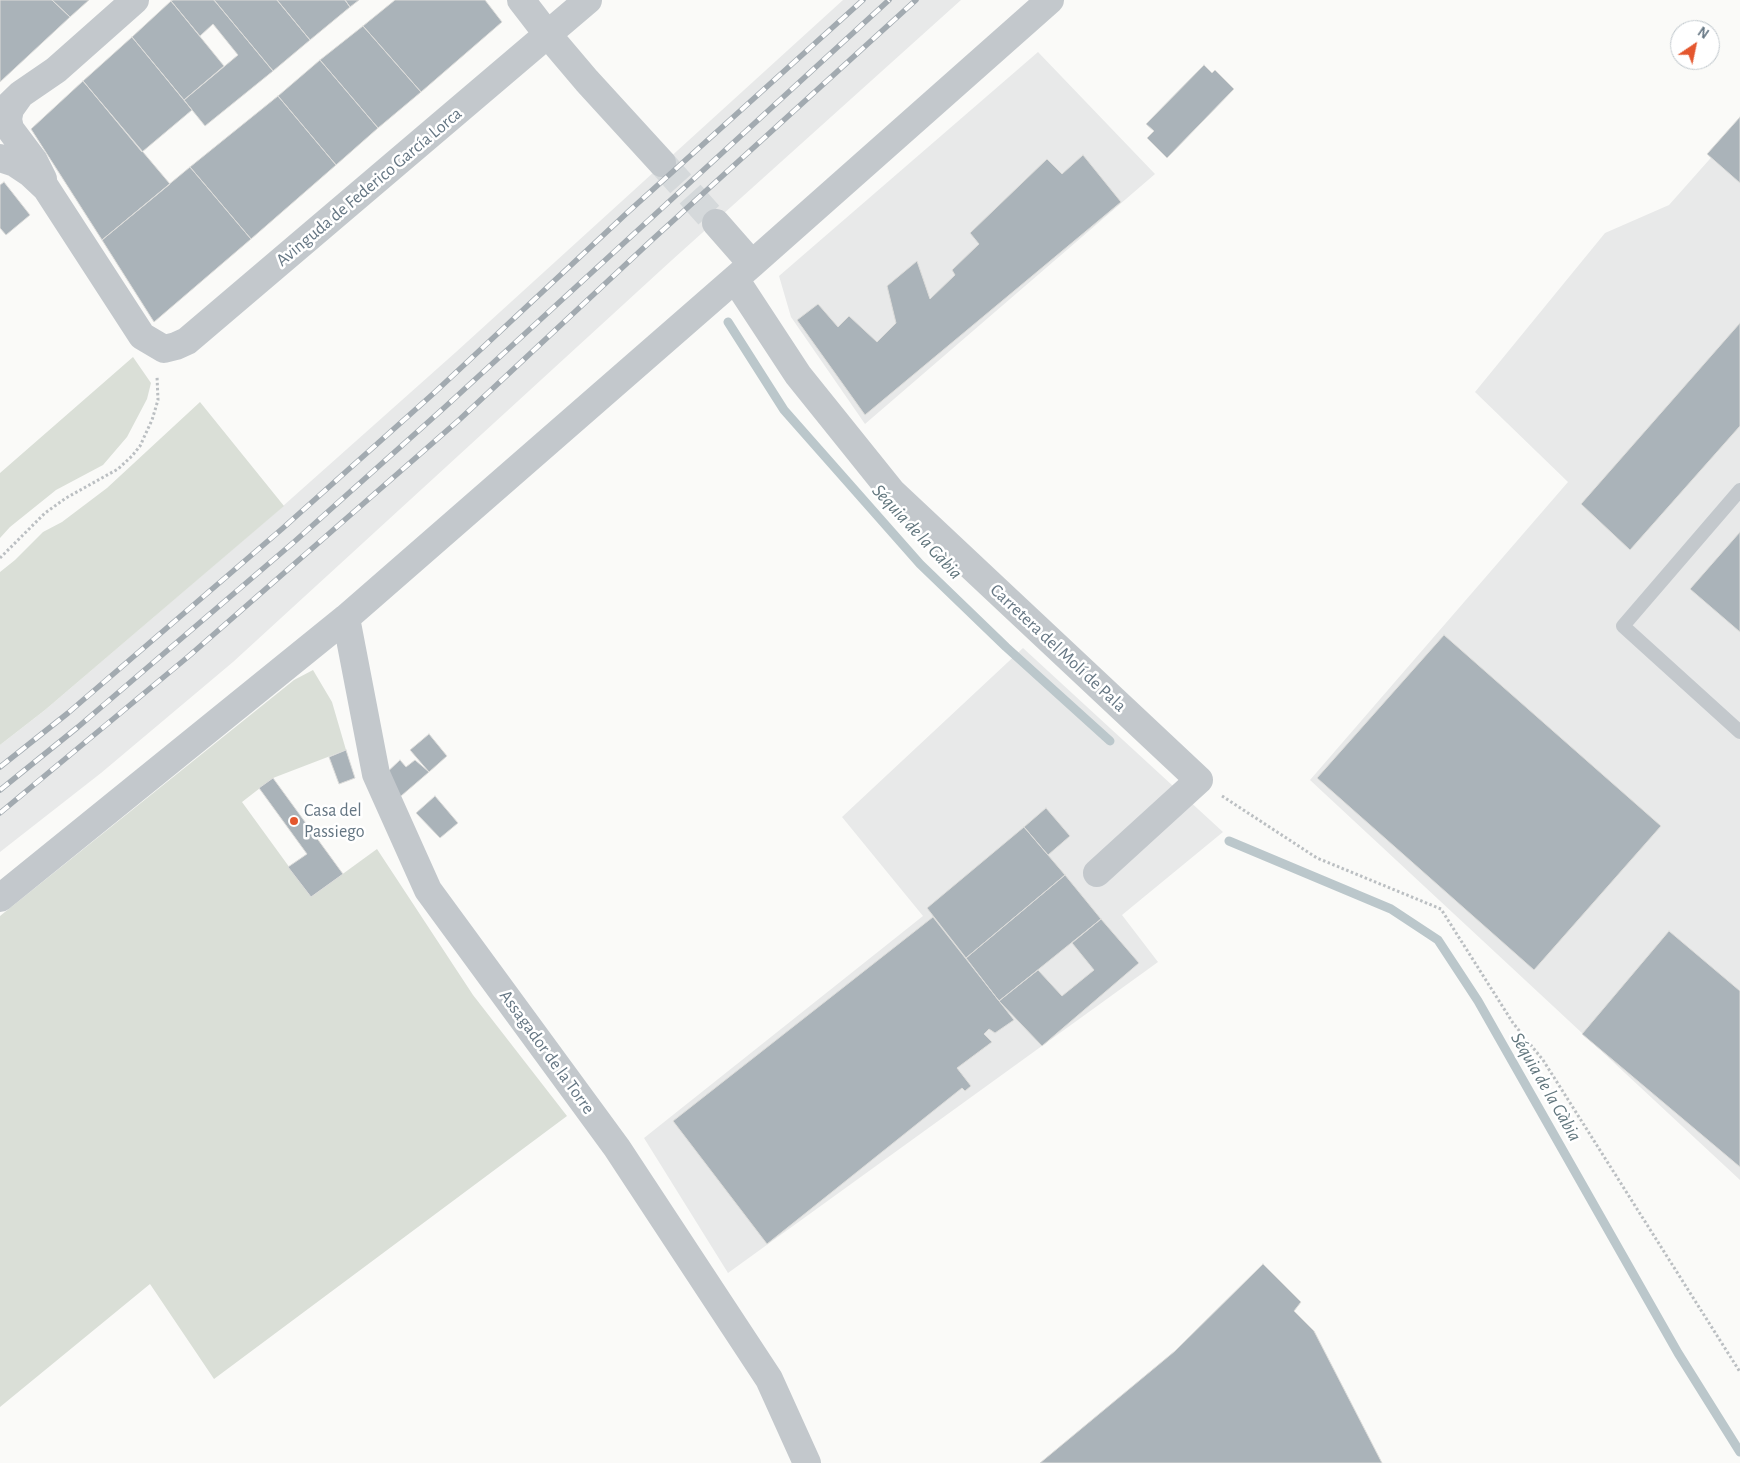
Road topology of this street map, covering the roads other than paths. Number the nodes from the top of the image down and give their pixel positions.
1 (136, 0) edge
2 (521, 0) edge
3 (588, 0) edge
4 (1050, 0) edge
5 (548, 35) junction
6 (21, 94) junction
7 (0, 114) edge
8 (0, 158) edge
9 (662, 163) tunnel mouth
10 (46, 188) junction
11 (716, 223) tunnel mouth
12 (744, 271) junction
13 (1740, 490) edge
14 (346, 618) junction
15 (1740, 732) edge
16 (1097, 873) dead end
17 (0, 898) edge
18 (807, 1463) edge

1 - 6 street
2 - 5 street
3 - 5 street, Avinguda de Federico García Lorca
4 - 12 street
5 - 9 street
5 - 10 street, Avinguda de Federico García Lorca
6 - 7 street
6 - 10 street
8 - 10 street
11 - 12 street, Carretera del Molí de Pala
12 - 14 street
12 - 16 street, Carretera del Molí de Pala
13 - 15 lane
14 - 17 street
14 - 18 street, Assagador de la Torre

